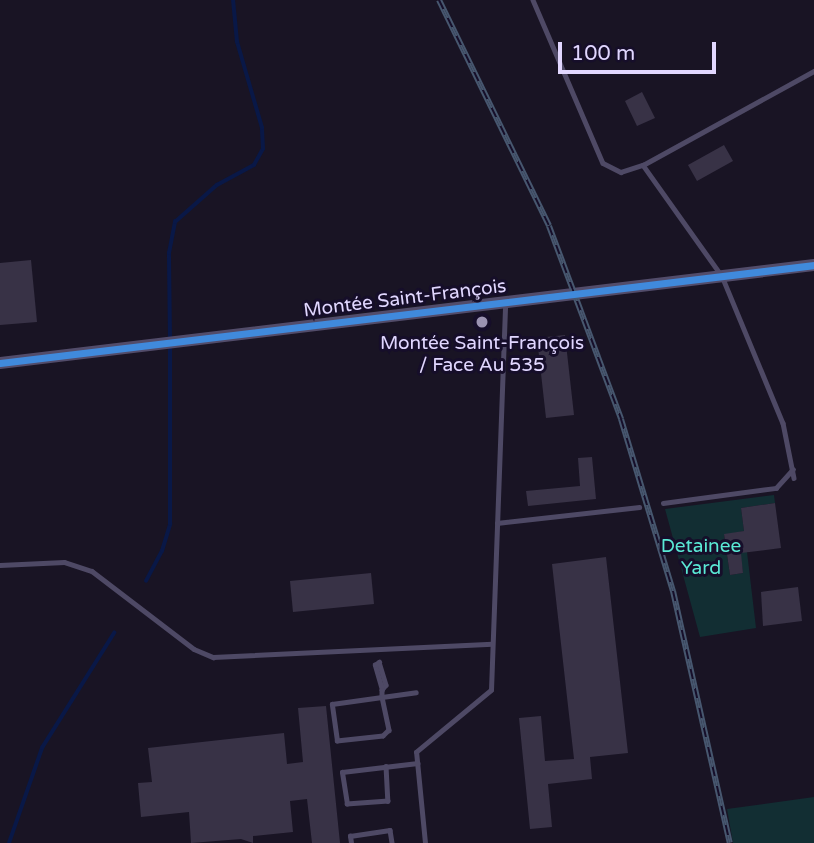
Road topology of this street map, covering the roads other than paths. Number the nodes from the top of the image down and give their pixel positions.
1 (533, 0) edge
2 (814, 71) edge
3 (643, 165) junction
4 (814, 265) edge
5 (722, 276) junction
6 (505, 303) junction
7 (0, 363) edge
8 (793, 468) junction
9 (794, 478) dead end
10 (663, 503) dead end
11 (639, 507) dead end
12 (497, 523) junction
13 (0, 565) edge
14 (492, 644) junction
15 (378, 650) junction
16 (416, 692) dead end
17 (382, 697) junction
18 (417, 762) junction
19 (386, 766) junction
20 (351, 843) edge
21 (391, 843) edge
22 (425, 843) edge

1 - 3 lane
2 - 3 lane
3 - 5 lane
4 - 5 street, Montée Saint-François
5 - 6 street, Montée Saint-François
5 - 8 lane
6 - 7 street, Montée Saint-François
6 - 12 lane
8 - 9 lane
8 - 10 lane
11 - 12 lane
12 - 14 lane
13 - 15 lane
14 - 15 lane
14 - 18 lane
15 - 17 lane
16 - 17 lane
17 - 17 lane
18 - 19 lane
18 - 22 lane
19 - 19 lane
20 - 21 lane

